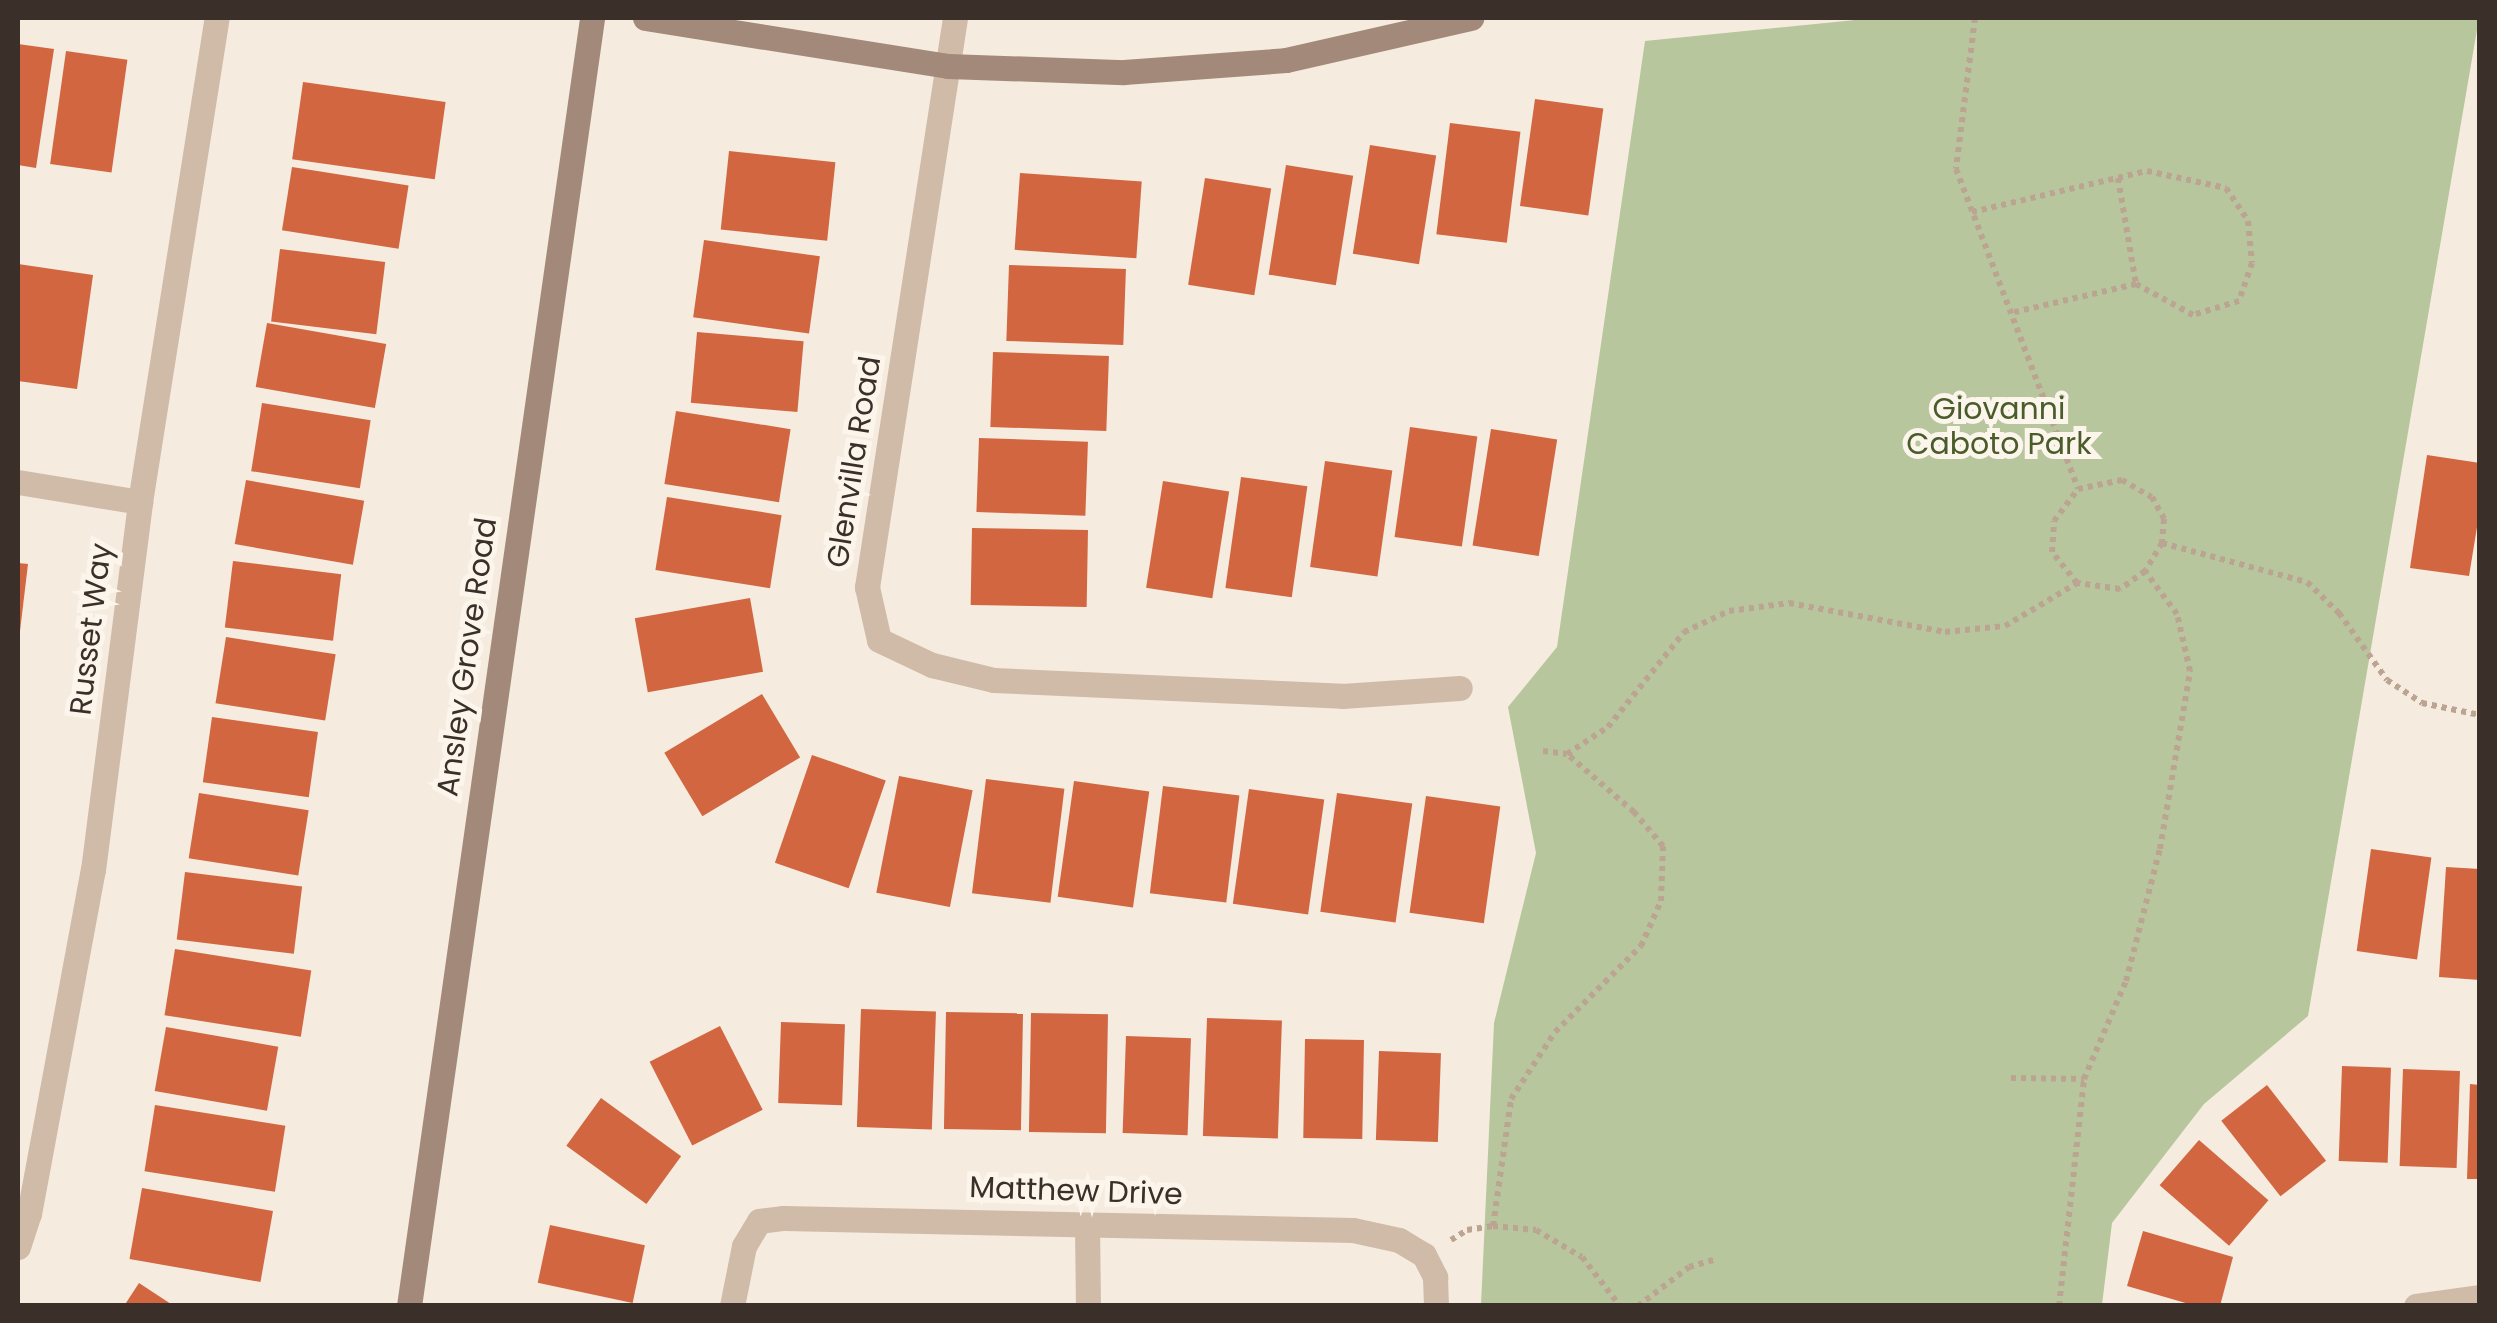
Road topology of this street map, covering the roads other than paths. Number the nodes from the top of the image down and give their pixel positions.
1 (217, 18) edge
2 (592, 18) edge
3 (645, 18) edge
4 (955, 18) edge
5 (1471, 18) edge
6 (948, 66) junction
7 (18, 482) edge
8 (140, 502) junction
9 (1460, 688) dead end
10 (1087, 1224) junction
11 (18, 1247) edge
12 (2480, 1297) edge
13 (410, 1306) edge
14 (732, 1306) edge
15 (1088, 1306) edge
16 (1436, 1306) edge
17 (2416, 1306) edge

1 - 8 street, Russet Way
2 - 13 street, Ansley Grove Road
3 - 6 street
4 - 6 street
5 - 6 street
6 - 9 street, Glenvilla Road
7 - 8 street
8 - 11 street, Russet Way
10 - 14 street, Matthew Drive
10 - 15 street
10 - 16 street, Matthew Drive
12 - 17 street

